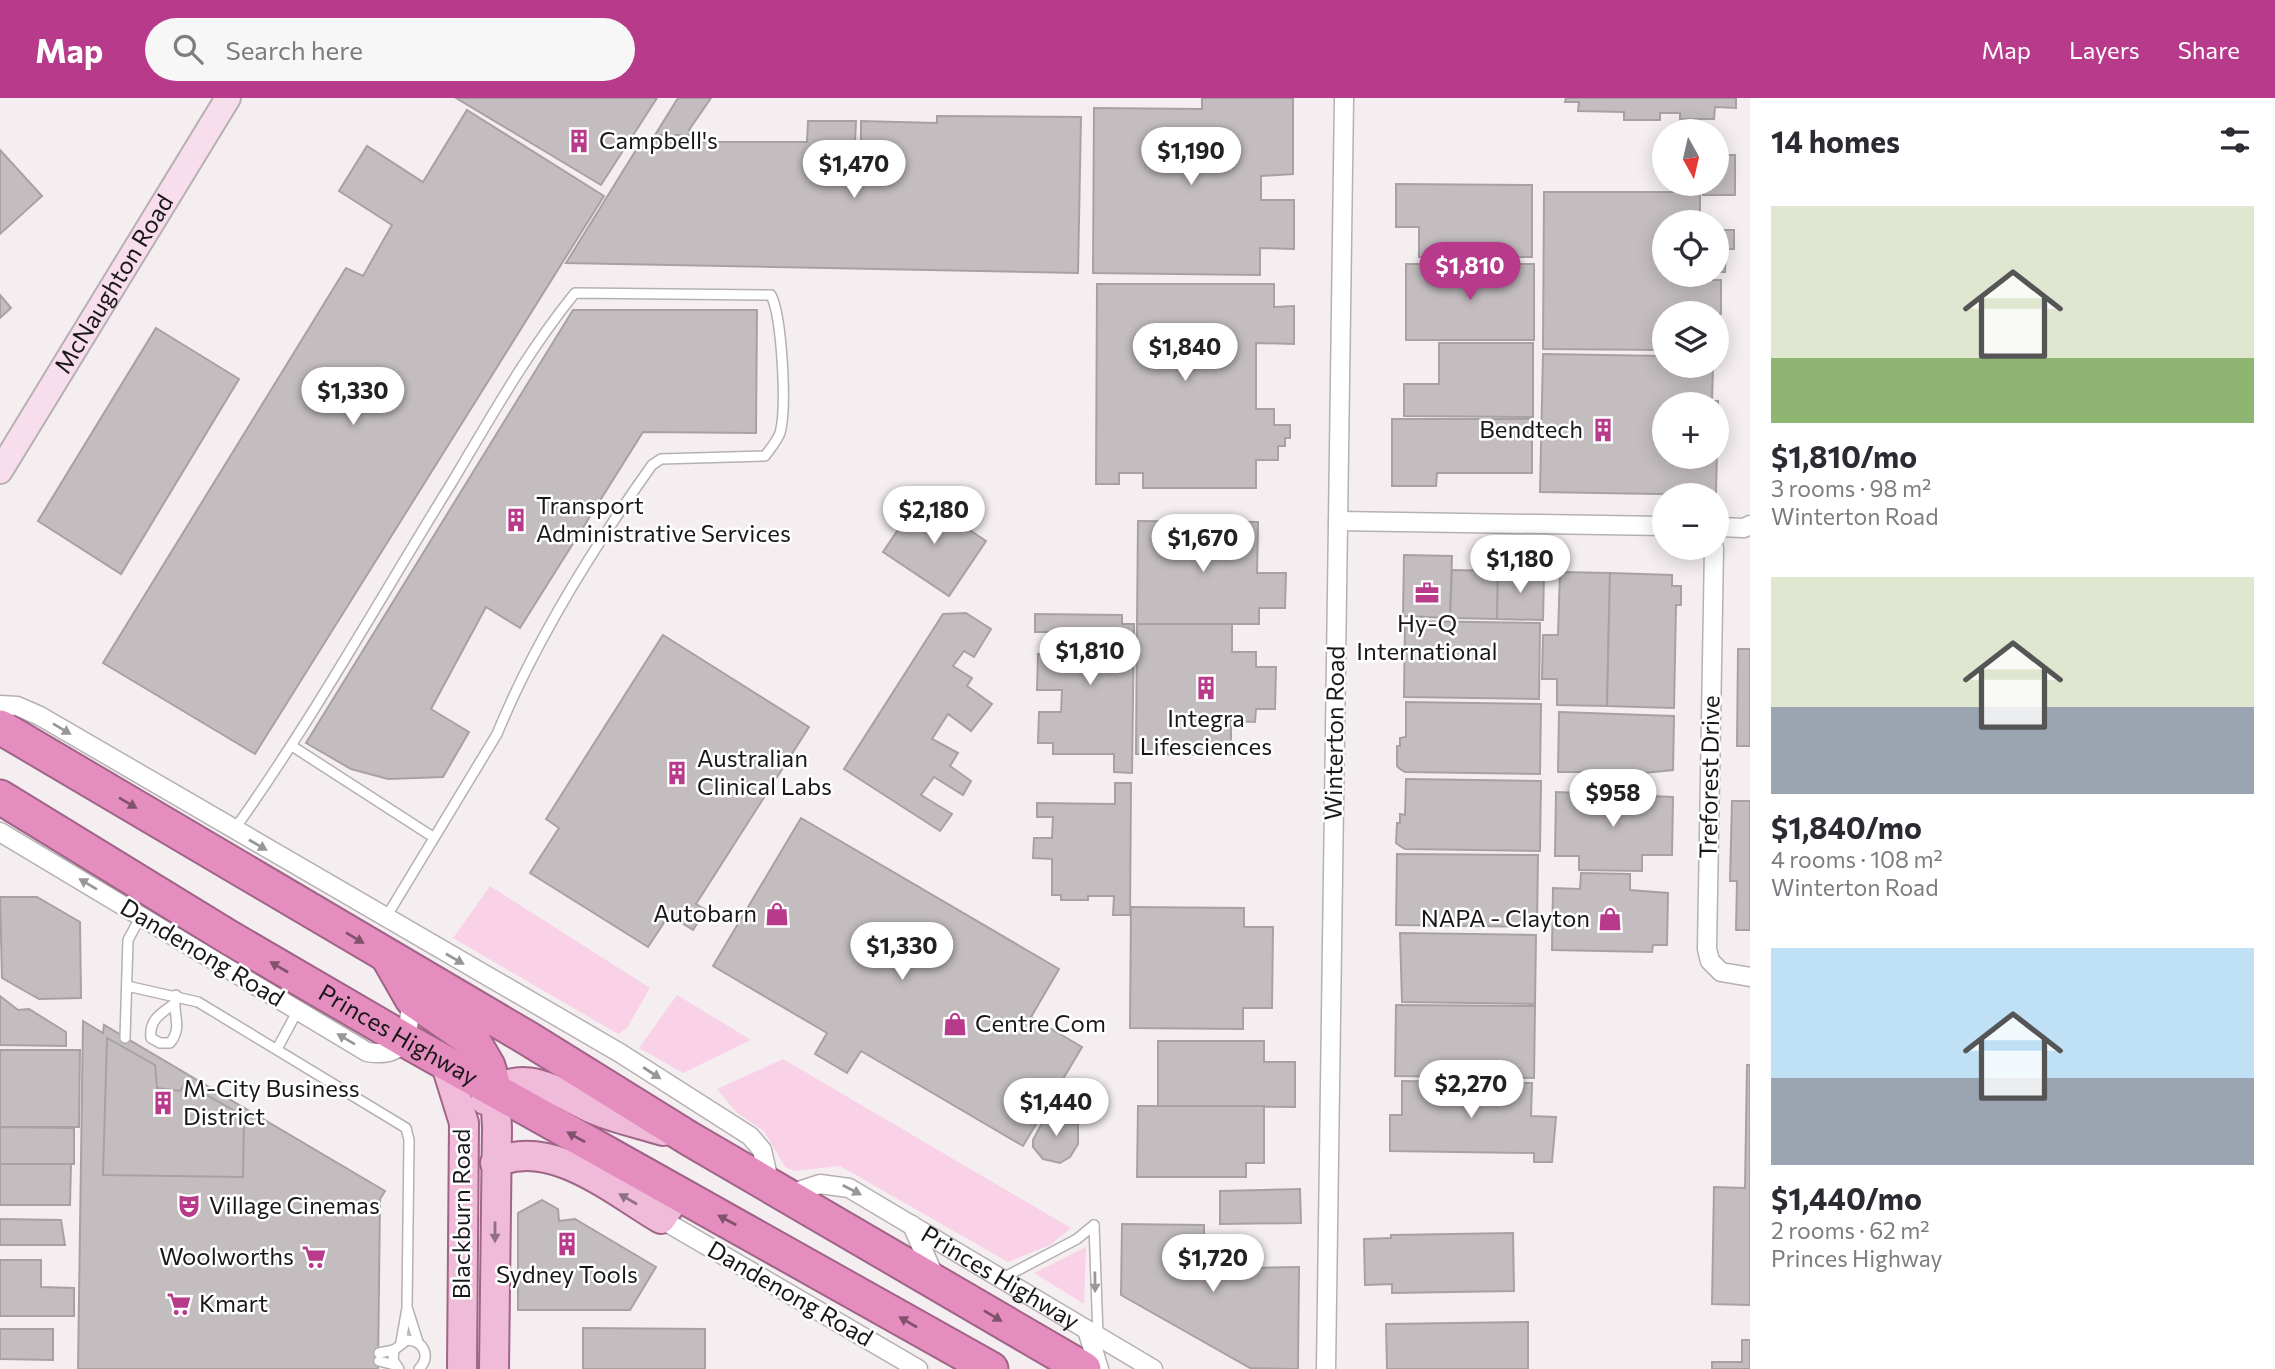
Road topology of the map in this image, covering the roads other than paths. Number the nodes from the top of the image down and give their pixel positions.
1 (228, 98) edge
2 (1344, 98) edge
3 (0, 471) edge
4 (1338, 521) junction
5 (1750, 525) edge
6 (1652, 526) edge
7 (1729, 527) edge
8 (1714, 560) edge
9 (0, 705) edge
10 (0, 727) edge
11 (292, 746) junction
12 (102, 771) junction
13 (0, 797) edge
14 (234, 830) junction
15 (0, 832) edge
16 (433, 837) junction
17 (141, 916) junction
18 (385, 919) junction
19 (228, 954) junction
20 (388, 957) junction
21 (1750, 977) edge
22 (127, 986) junction
23 (412, 999) junction
24 (298, 1010) junction
25 (125, 1038) dead end
26 (405, 1040) junction
27 (277, 1049) junction
28 (445, 1062) junction
29 (495, 1090) junction
30 (464, 1123) junction
31 (690, 1139) junction
32 (495, 1163) junction
33 (779, 1190) junction
34 (670, 1206) junction
35 (912, 1225) junction
36 (793, 1275) junction
37 (1000, 1280) junction
38 (937, 1283) junction
39 (407, 1308) junction
40 (1093, 1335) junction
41 (401, 1342) junction
42 (418, 1342) junction
43 (394, 1350) junction
44 (1049, 1361) edge
45 (397, 1367) edge
46 (419, 1369) edge
47 (462, 1369) edge
48 (494, 1369) edge
49 (918, 1369) edge
50 (991, 1369) edge
51 (1083, 1369) edge
52 (1099, 1369) edge
53 (1153, 1369) edge
54 (1326, 1369) edge

1 - 3 main road, McNaughton Road
2 - 4 street, Winterton Road
4 - 6 street
4 - 54 street, Winterton Road
5 - 7 street
8 - 21 street, Treforest Drive
9 -> 12 street, Princes Highway
10 - 12 highway, Princes Highway
11 - 14 lane
11 - 16 lane
11 - 16 lane
12 - 14 street, Princes Highway
12 -> 20 highway, Princes Highway
13 - 19 highway, Princes Highway
14 -> 18 street, Princes Highway
17 -> 15 street, Dandenong Road
16 - 18 lane
17 - 19 street, Dandenong Road
17 - 22 lane
18 -> 33 street, Princes Highway
19 - 24 street, Dandenong Road
26 -> 19 highway, Princes Highway
20 - 23 highway
20 - 31 highway, Princes Highway
22 - 25 lane
22 - 27 lane
23 - 26 street
23 - 29 highway
26 -> 24 street, Dandenong Road
24 - 27 lane
26 - 28 highway, Princes Highway
27 - 39 lane
28 - 29 highway, Princes Highway
28 - 30 main road, Blackburn Road
29 - 30 main road
29 - 31 main road
29 - 32 main road, Blackburn Road
34 -> 29 highway, Princes Highway
30 - 47 main road, Blackburn Road
31 - 33 highway, Princes Highway
34 -> 32 main road
32 -> 48 main road, Blackburn Road
33 -> 35 street, Princes Highway
33 - 38 highway, Princes Highway
36 -> 34 highway, Princes Highway
35 - 37 street, Princes Highway
35 - 38 street, Princes Highway
36 - 49 street, Dandenong Road
50 -> 36 highway, Princes Highway
37 - 40 street, Princes Highway
37 -> 40 lane
38 -> 44 highway, Princes Highway
39 - 41 lane
39 - 42 lane
40 - 52 street, Princes Highway
40 - 53 street, Princes Highway
41 - 42 lane
41 - 43 lane
42 - 46 lane
43 - 45 lane
43 - 45 lane
44 - 51 highway, Princes Highway

